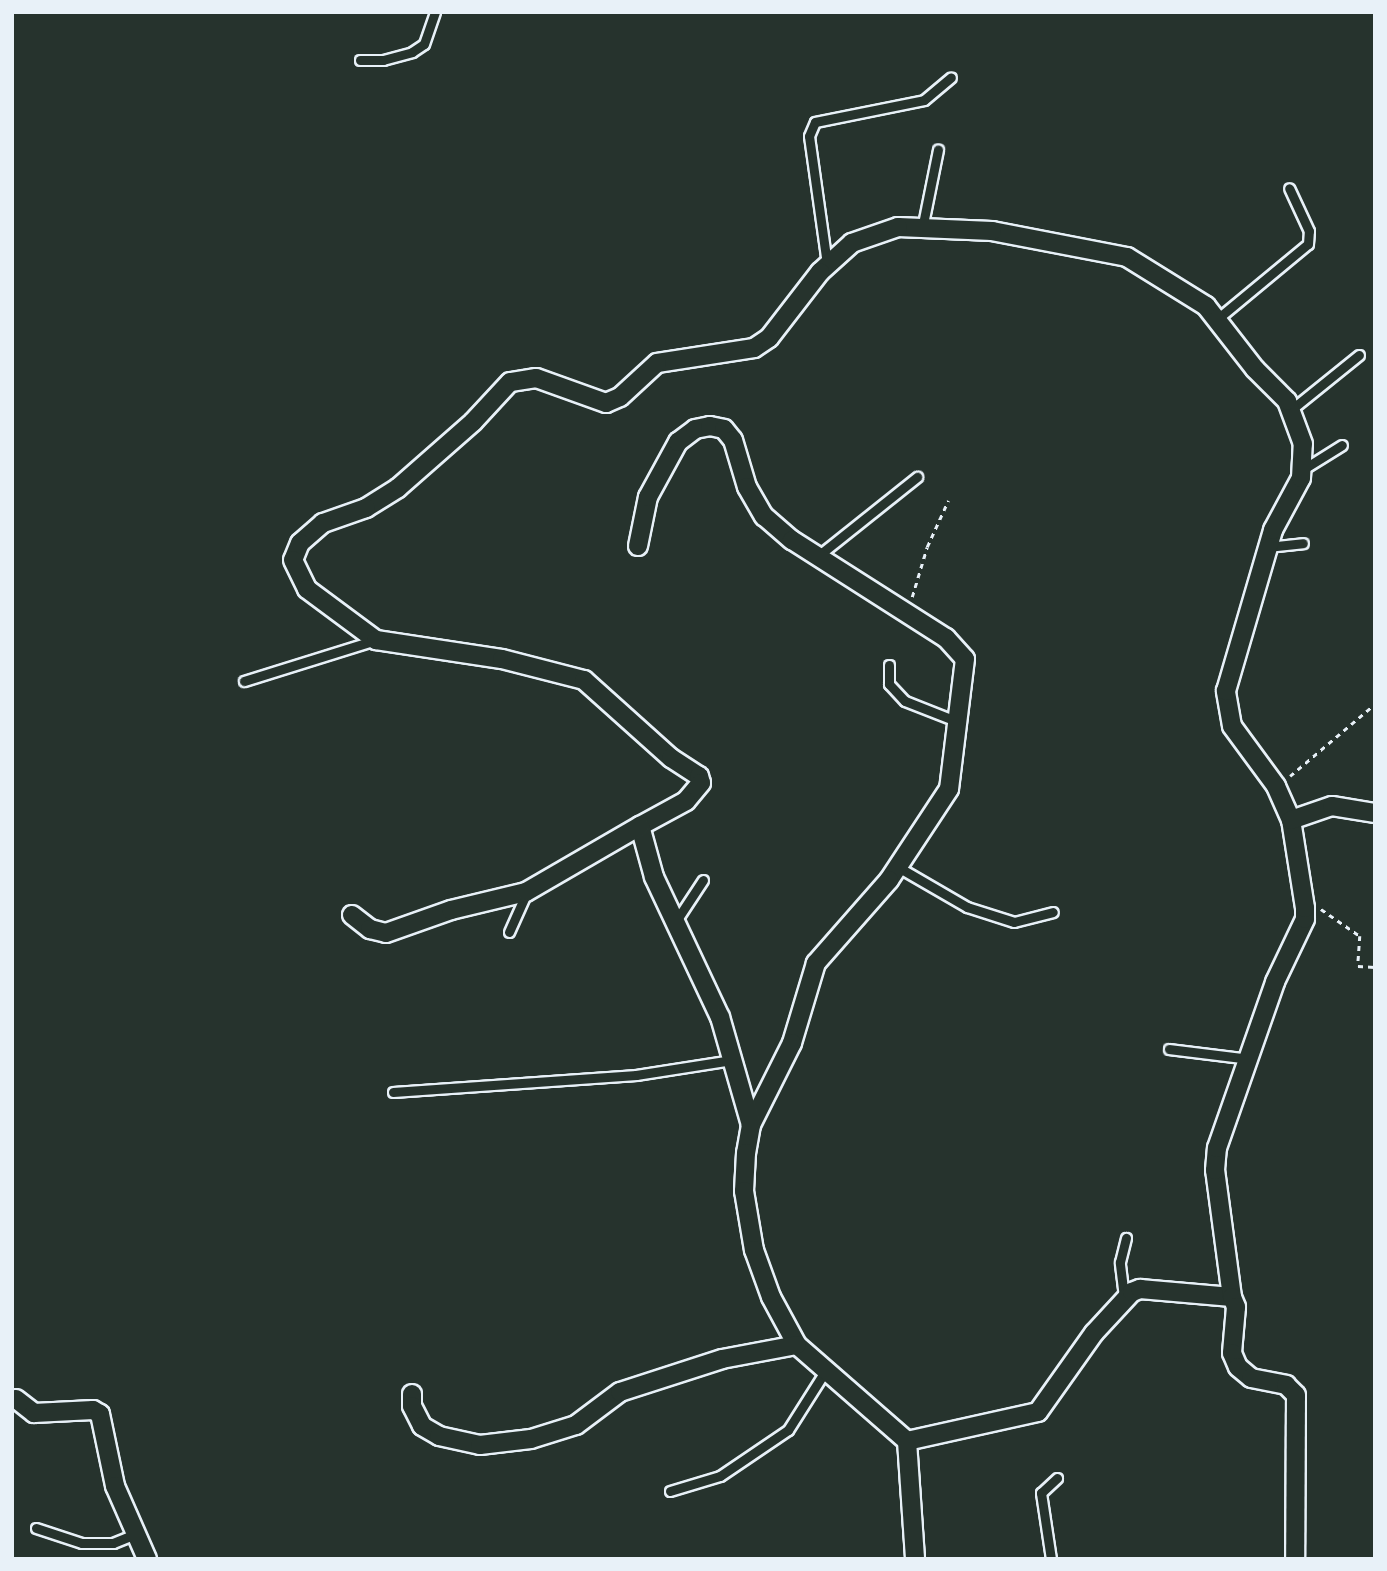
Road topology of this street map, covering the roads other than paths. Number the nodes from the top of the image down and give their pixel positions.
1 (435, 12) edge
2 (360, 60) dead end
3 (951, 77) dead end
4 (938, 150) dead end
5 (1289, 188) dead end
6 (922, 231) junction
7 (828, 266) junction
8 (1216, 320) junction
9 (1359, 355) dead end
10 (1292, 409) junction
11 (1342, 445) dead end
12 (1302, 470) junction
13 (917, 477) dead end
14 (1303, 543) dead end
15 (638, 546) dead end
16 (1267, 547) junction
17 (818, 556) junction
18 (376, 640) junction
19 (889, 665) dead end
20 (244, 681) dead end
21 (956, 721) junction
22 (1375, 813) edge
23 (1291, 820) junction
24 (640, 825) junction
25 (898, 867) junction
26 (704, 880) dead end
27 (526, 892) junction
28 (1053, 912) dead end
29 (352, 915) dead end
30 (676, 921) junction
31 (509, 932) dead end
32 (1169, 1049) dead end
33 (1249, 1059) junction
34 (732, 1060) junction
35 (393, 1092) dead end
36 (751, 1125) junction
37 (1126, 1238) dead end
38 (1124, 1297) junction
39 (1232, 1297) junction
40 (797, 1345) junction
41 (827, 1370) junction
42 (411, 1394) dead end
43 (16, 1399) dead end
44 (907, 1441) junction
45 (1057, 1478) dead end
46 (670, 1491) dead end
47 (36, 1528) dead end
48 (135, 1534) junction
49 (147, 1559) edge
50 (915, 1559) edge
51 (1051, 1559) edge
52 (1295, 1559) edge

1 - 2 lane
3 - 7 lane
4 - 6 lane
5 - 8 lane
6 - 7 street
6 - 8 street
7 - 18 street
8 - 10 street
9 - 10 lane
10 - 12 street
11 - 12 lane
12 - 16 street
13 - 17 lane
14 - 16 lane
15 - 17 street
16 - 23 street
17 - 21 street
18 - 20 lane
18 - 24 street
19 - 21 lane
21 - 25 street
22 - 23 street
23 - 33 street
24 - 27 street
24 - 30 street
25 - 28 lane
25 - 36 street
26 - 30 lane
27 - 29 street
27 - 31 lane
30 - 34 street
32 - 33 lane
33 - 39 street
34 - 35 lane
34 - 36 street
36 - 40 street
37 - 38 lane
38 - 39 street
38 - 44 street
39 - 52 street
40 - 41 street
40 - 42 street
41 - 44 street
41 - 46 lane
43 - 48 street
44 - 50 street
45 - 51 lane
47 - 48 lane
48 - 49 street

